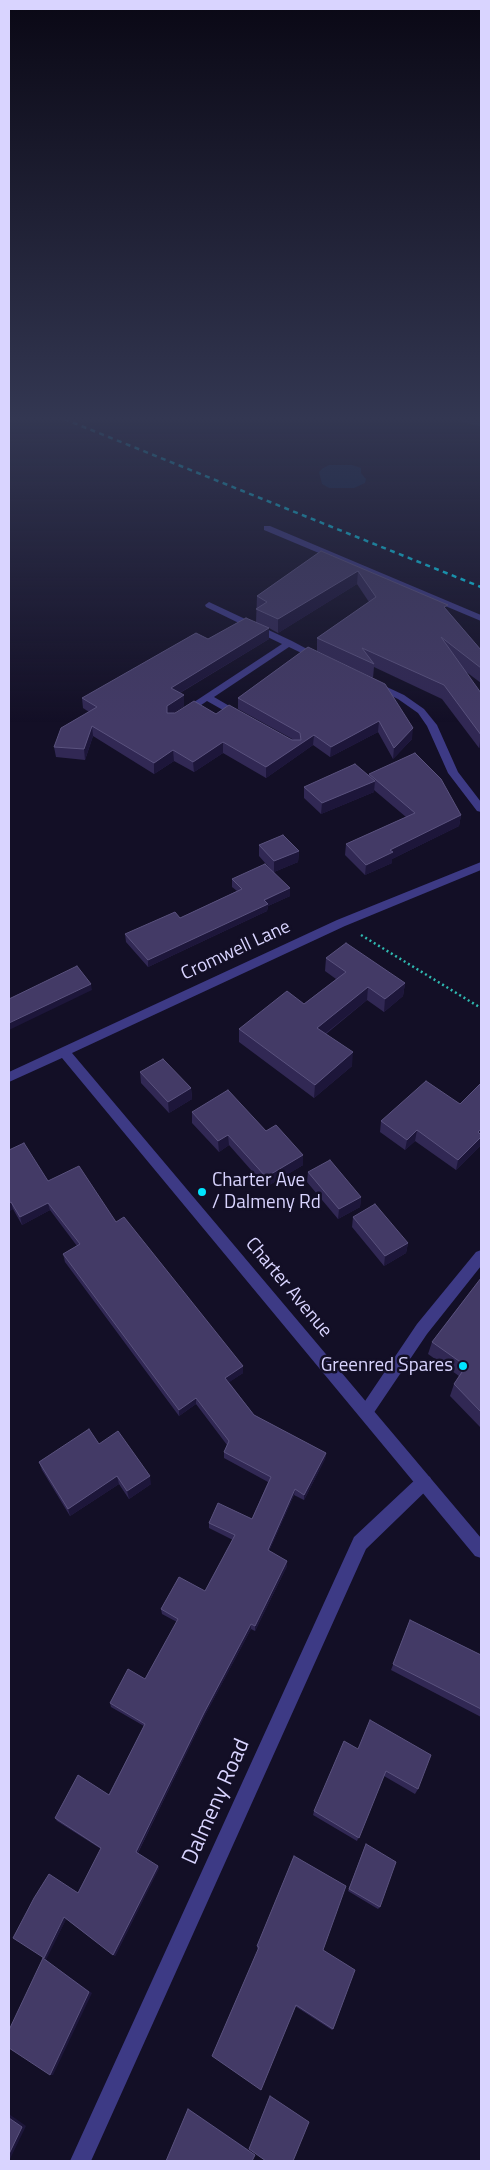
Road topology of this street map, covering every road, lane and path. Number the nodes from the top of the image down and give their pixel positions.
1 (266, 528) dead end
2 (209, 605) dead end
3 (481, 618) edge
4 (289, 644) junction
5 (329, 663) edge
6 (363, 679) edge
7 (208, 698) junction
8 (179, 715) edge
9 (246, 719) edge
10 (481, 809) edge
11 (481, 866) edge
12 (341, 923) junction
13 (481, 1008) edge
14 (64, 1052) junction
15 (9, 1077) edge
16 (481, 1256) edge
17 (366, 1412) junction
18 (424, 1482) junction
19 (481, 1550) edge
20 (80, 2161) edge

1 - 3 street
2 - 4 street
4 - 5 street
4 - 7 street
6 - 10 street
7 - 8 street
7 - 9 street
11 - 12 street, Cromwell Lane
12 - 13 path
12 - 14 street, Cromwell Lane
14 - 15 street, Cromwell Lane
14 - 17 street, Charter Avenue
16 - 17 street
17 - 18 street, Charter Avenue
18 - 19 street, Charter Avenue
18 - 20 street, Dalmeny Road

